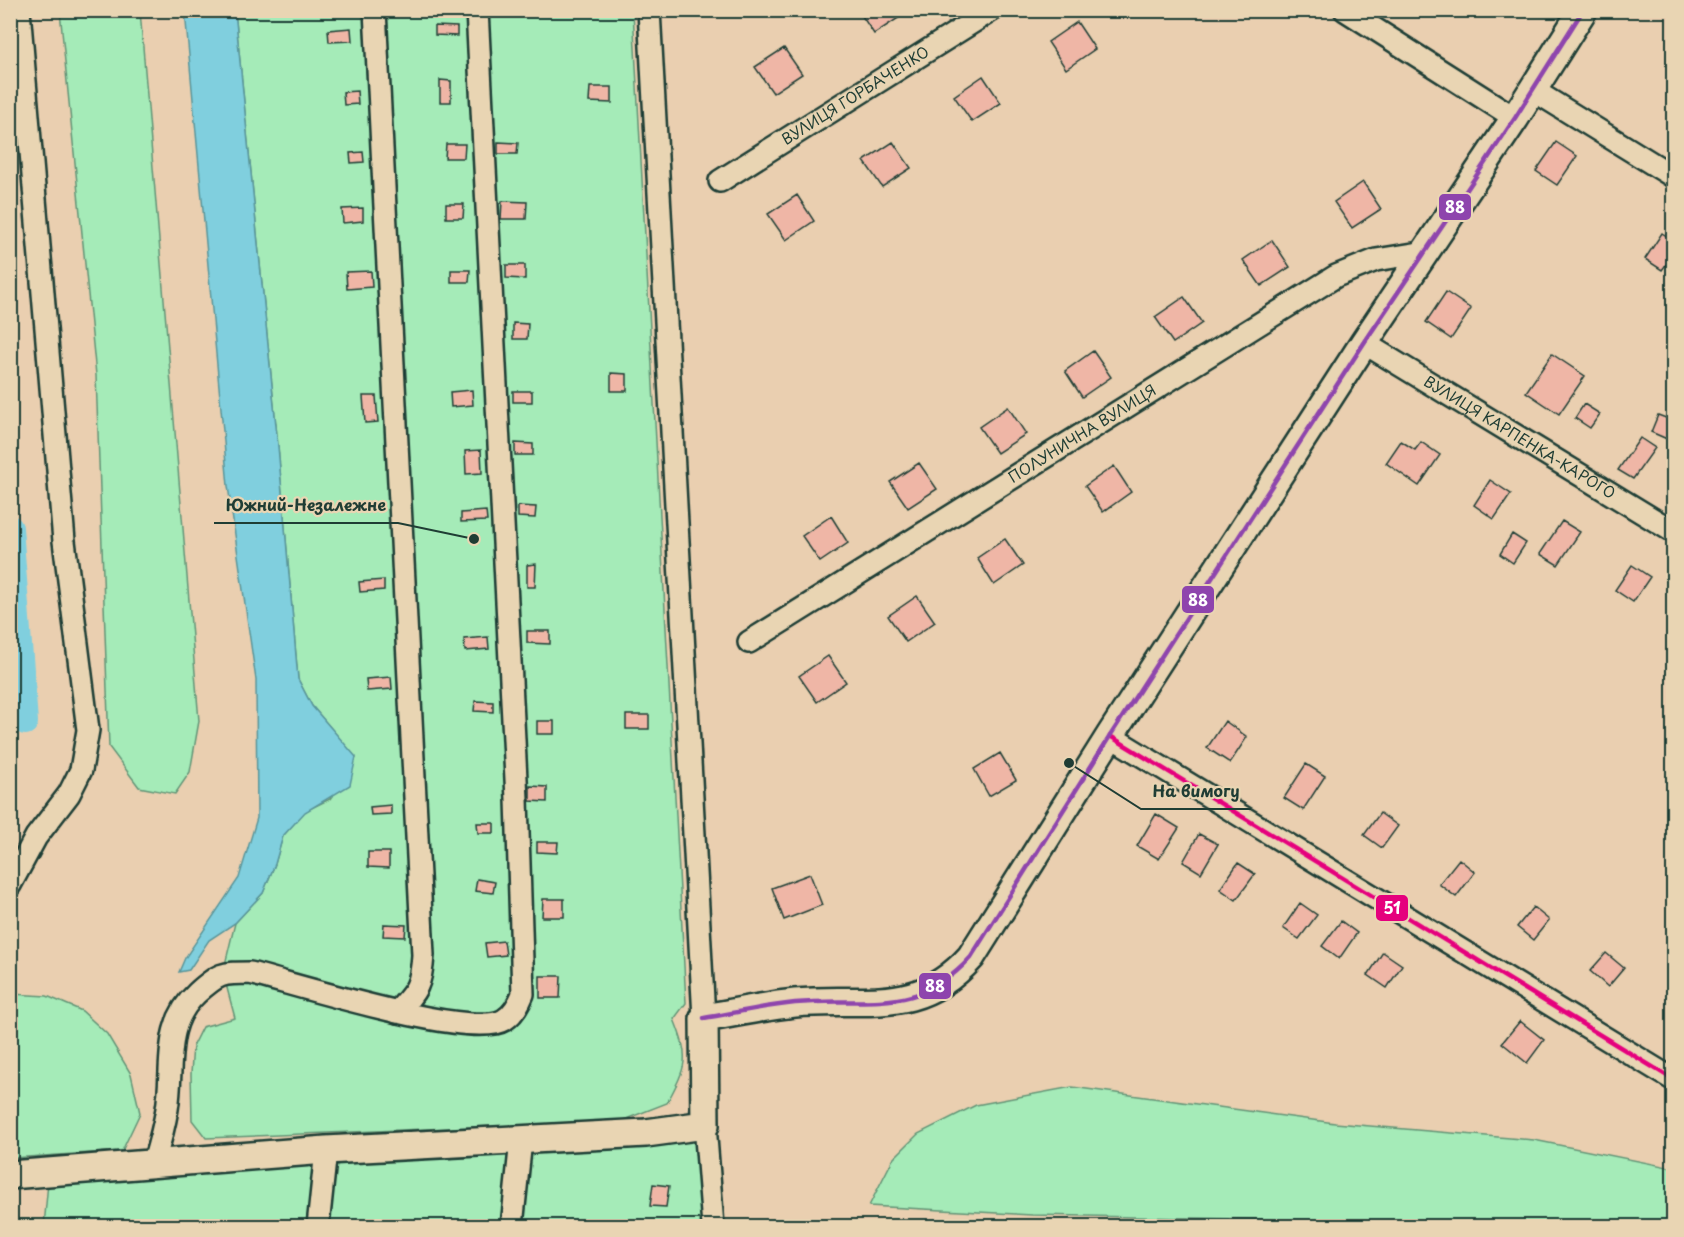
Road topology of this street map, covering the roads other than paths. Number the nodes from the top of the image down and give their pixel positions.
1 (19, 10) edge
2 (375, 10) edge
3 (477, 10) edge
4 (649, 10) edge
5 (992, 10) edge
6 (1345, 10) edge
7 (1583, 10) edge
8 (1533, 90) junction
9 (1515, 118) junction
10 (1674, 177) edge
11 (720, 181) dead end
12 (1426, 252) junction
13 (1364, 343) junction
14 (1674, 532) edge
15 (749, 642) dead end
16 (1110, 736) junction
17 (10, 858) edge
18 (10, 870) edge
19 (10, 885) edge
20 (397, 1012) junction
21 (704, 1018) junction
22 (1674, 1080) edge
23 (705, 1125) junction
24 (521, 1140) junction
25 (326, 1150) junction
26 (154, 1162) junction
27 (10, 1175) edge
28 (318, 1227) edge
29 (512, 1227) edge
30 (713, 1227) edge

1 - 19 street
2 - 20 street
3 - 20 street
4 - 21 street
5 - 11 street, ВУЛИЦЯ ГОРБАЧЕНКО
6 - 9 street
7 - 8 street
8 - 9 street
8 - 10 street
9 - 12 street
12 - 13 street
12 - 15 street, ПОЛУНИЧНА ВУЛИЦЯ
13 - 14 street, ВУЛИЦЯ КАРПЕНКА-КАРОГО
13 - 16 street
16 - 21 street
16 - 22 street
17 - 18 street
20 - 26 street
21 - 23 street
23 - 24 street
23 - 30 street
24 - 25 street
24 - 29 street
25 - 26 street
25 - 28 street
26 - 27 street

